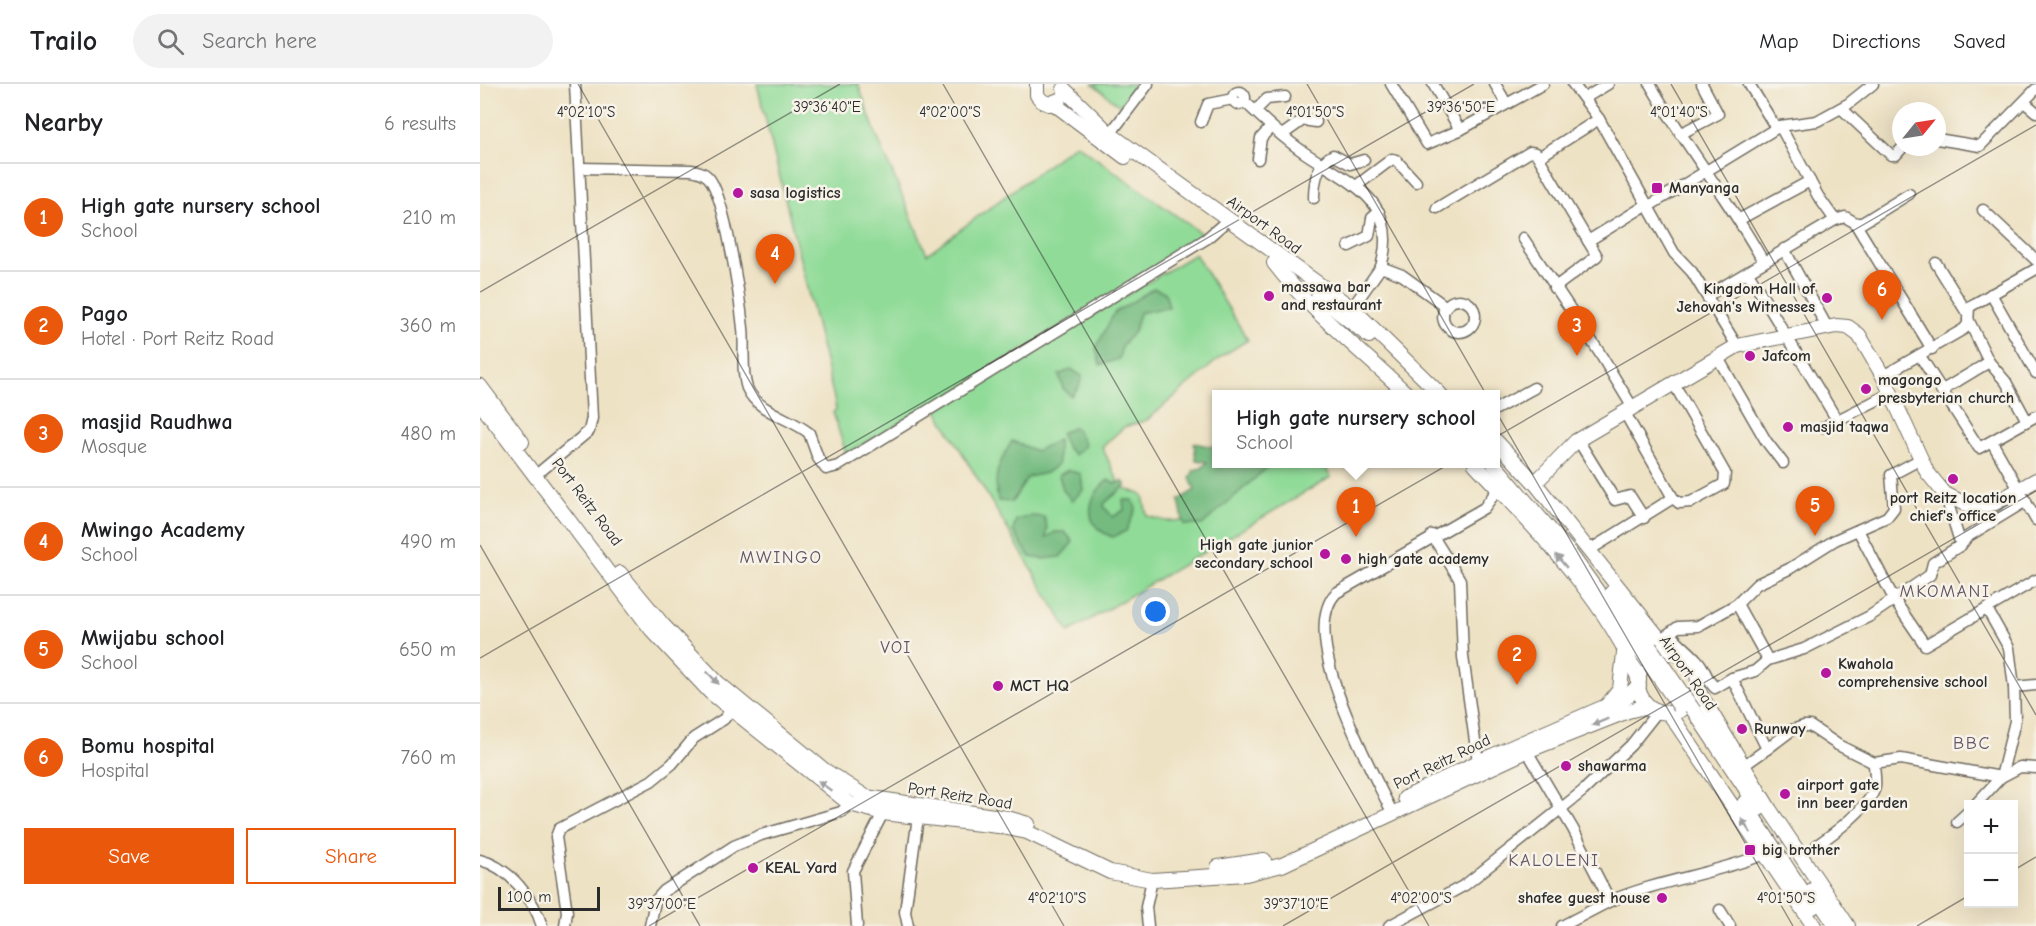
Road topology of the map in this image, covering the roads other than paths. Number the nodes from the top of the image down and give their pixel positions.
1 (575, 84) edge
2 (1148, 84) edge
3 (1391, 84) edge
4 (1433, 84) edge
5 (1495, 84) edge
6 (1543, 84) edge
7 (1573, 84) edge
8 (1608, 84) edge
9 (1650, 84) edge
10 (1702, 84) edge
11 (1749, 84) edge
12 (1873, 84) edge
13 (1035, 86) edge
14 (1063, 86) edge
15 (2036, 89) edge
16 (1233, 92) edge
17 (1285, 97) dead end
18 (1585, 98) junction
19 (2024, 102) junction
20 (1053, 103) junction
21 (1506, 103) junction
22 (1842, 108) junction
23 (1255, 111) junction
24 (2036, 112) edge
25 (1599, 120) junction
26 (1201, 122) dead end
27 (1316, 122) dead end
28 (1272, 127) junction
29 (1778, 127) junction
30 (1460, 130) junction
31 (1110, 134) junction
32 (1680, 134) junction
33 (1282, 135) junction
34 (1946, 140) edge
35 (1892, 155) edge
36 (1539, 157) junction
37 (1258, 159) dead end
38 (1364, 160) dead end
39 (1321, 164) junction
40 (580, 168) junction
41 (1706, 172) junction
42 (1810, 181) junction
43 (1416, 182) dead end
44 (1356, 186) junction
45 (1909, 194) dead end
46 (1314, 198) dead end
47 (1649, 205) junction
48 (1437, 208) dead end
49 (1983, 210) dead end
50 (1379, 212) junction
51 (1740, 219) junction
52 (1836, 220) junction
53 (1855, 223) junction
54 (1222, 225) junction
55 (1523, 238) dead end
56 (1588, 241) junction
57 (1349, 246) dead end
58 (1784, 249) junction
59 (2036, 260) edge
60 (1763, 261) junction
61 (1274, 263) junction
62 (1936, 263) dead end
63 (1381, 267) junction
64 (2036, 269) edge
65 (1749, 274) junction
66 (1554, 288) junction
67 (1991, 294) junction
68 (1707, 296) junction
69 (1445, 306) dead end
70 (1352, 308) junction
71 (1967, 316) junction
72 (1827, 327) junction
73 (1337, 330) junction
74 (1785, 337) junction
75 (1737, 346) junction
76 (1932, 349) junction
77 (1920, 356) junction
78 (1719, 358) junction
79 (1989, 362) junction
80 (2036, 373) edge
81 (1883, 376) junction
82 (1674, 384) junction
83 (480, 386) edge
84 (1534, 388) dead end
85 (1403, 390) edge
86 (1413, 390) edge
87 (1424, 390) edge
88 (1436, 390) edge
89 (1941, 391) junction
90 (1891, 393) junction
91 (480, 403) edge
92 (1500, 406) edge
93 (1629, 411) junction
94 (2031, 418) edge
95 (1837, 420) junction
96 (1824, 428) dead end
97 (1578, 440) junction
98 (1992, 442) junction
99 (1500, 447) edge
100 (1500, 456) edge
101 (1921, 459) junction
102 (1783, 463) dead end
103 (1478, 468) edge
104 (1488, 468) edge
105 (1499, 468) edge
106 (542, 470) junction
107 (2036, 480) edge
108 (1498, 489) junction
109 (1532, 492) junction
110 (1945, 494) junction
111 (1673, 498) junction
112 (2027, 499) edge
113 (1644, 518) junction
114 (2036, 520) edge
115 (1858, 530) junction
116 (1432, 536) junction
117 (1961, 545) junction
118 (1588, 548) junction
119 (2036, 580) edge
120 (1894, 601) junction
121 (1737, 604) junction
122 (1986, 609) junction
123 (1664, 636) junction
124 (1624, 650) junction
125 (1671, 653) junction
126 (1768, 660) junction
127 (1732, 678) junction
128 (1639, 683) junction
129 (2036, 685) edge
130 (2014, 687) junction
131 (1697, 689) junction
132 (1607, 705) junction
133 (731, 710) junction
134 (1661, 711) junction
135 (1767, 749) junction
136 (1527, 751) junction
137 (1478, 762) junction
138 (1874, 763) junction
139 (1743, 766) junction
140 (2036, 768) edge
141 (2001, 777) junction
142 (1980, 800) edge
143 (850, 804) junction
144 (1389, 806) junction
145 (1561, 809) junction
146 (883, 813) junction
147 (1964, 816) edge
148 (918, 817) junction
149 (1958, 822) dead end
150 (1817, 845) dead end
151 (1765, 854) junction
152 (480, 860) edge
153 (1152, 880) junction
154 (1610, 901) junction
155 (1720, 910) dead end
156 (1395, 924) edge
157 (542, 926) edge
158 (565, 926) edge
159 (650, 926) edge
160 (857, 926) edge
161 (908, 926) edge
162 (1148, 926) edge
163 (1562, 926) edge
164 (1730, 926) edge
165 (1814, 926) edge
166 (1836, 926) edge

1 - 40 street
2 - 31 street
3 - 30 street
4 - 30 street
5 - 21 street
6 - 21 street
7 - 18 street
8 - 18 street
9 - 32 street
10 - 32 street
11 - 29 street
12 - 22 street
13 - 20 main road, Airport Road
14 - 20 main road
14 - 31 main road, Airport Road
15 - 19 street
16 - 23 street
16 - 26 street
17 - 23 street
18 - 25 street
19 - 24 street
19 - 34 street
20 - 54 main road, Airport Road
21 - 30 street
22 - 29 street
22 - 35 street
23 - 28 street
25 - 36 street
25 - 47 street
27 - 33 street
28 - 33 street
28 - 37 street
29 - 41 street
29 - 42 street
31 - 70 main road, Airport Road
32 - 41 street
33 - 39 street
36 - 48 street
36 - 56 street
38 - 39 street
39 - 44 street
39 - 46 street
40 - 54 street
40 - 106 street
41 - 47 street
41 - 51 street
42 - 51 street
42 - 52 street
43 - 44 street
44 - 50 street
45 - 53 street
47 - 56 street
47 - 68 street
49 - 59 street
50 - 57 street
50 - 63 street
51 - 60 street
52 - 53 street
52 - 58 street
53 - 76 street
54 - 61 main road, Airport Road
55 - 66 street
56 - 66 street
58 - 60 street
58 - 72 street
60 - 65 street
61 - 73 main road
61 - 87 main road, Airport Road
62 - 71 street
63 - 69 street
63 - 70 street
64 - 67 street
65 - 68 street
65 - 74 street
66 - 93 street
67 - 71 street
67 - 80 street
68 - 75 street
70 - 88 main road, Airport Road
71 - 76 street
71 - 79 street
72 - 74 main road
72 - 81 main road
73 - 85 main road
73 - 86 main road
74 - 75 main road
74 - 95 street
75 - 78 main road
76 - 77 street
77 - 81 street
77 - 89 street
78 - 82 main road
78 - 102 street
79 - 89 street
79 - 94 street
81 - 90 main road
82 - 93 main road
82 - 111 street
83 - 106 main road, Port Reitz Road
84 - 92 street
89 - 98 street
90 - 95 street
90 - 101 main road
91 - 133 main road
93 - 97 main road
93 - 111 street
94 - 98 street
95 - 96 street
97 - 109 main road
97 - 113 street
98 - 112 street
99 - 109 main road
100 - 109 main road, Airport Road
101 - 110 main road
101 - 115 street
103 - 108 main road
104 - 108 main road
105 - 109 main road, Airport Road
106 -> 144 main road, Port Reitz Road
107 - 112 main road
108 - 116 street
124 -> 108 main road
109 - 118 main road
109 - 166 main road, Airport Road, bridge
110 - 112 main road
110 - 117 street
111 - 113 street
112 - 114 street
112 - 117 street
113 - 118 street
115 - 120 street
115 - 121 street
116 - 137 street
116 - 144 street
117 - 120 street
118 - 123 main road
119 - 122 street
120 - 122 street
120 - 126 street
121 - 123 street
121 - 126 street
122 - 130 street
123 - 125 main road
123 - 127 street
124 - 128 main road
124 - 132 main road
125 - 128 main road
125 - 131 main road
126 - 127 street
127 - 135 street
128 - 132 main road, Port Reitz Road
128 - 134 main road
129 - 130 street
130 - 141 street
131 - 134 main road
131 - 139 main road
132 - 137 main road, Port Reitz Road
143 -> 133 main road
133 - 158 street
134 -> 136 main road
134 - 145 street
151 -> 134 main road
135 - 138 street
135 - 139 street
136 - 145 street
136 - 153 main road
137 - 144 main road, Port Reitz Road
138 - 141 street
138 - 150 street
139 - 166 main road
140 - 141 street
141 - 142 street
143 - 146 main road
143 - 159 street
145 - 154 street
145 - 156 street
146 - 148 main road
146 - 160 street
147 - 149 street
148 - 153 main road
148 - 161 street
151 - 154 street
151 - 165 main road
152 - 157 street
153 - 162 street
154 - 163 street
155 - 164 street

